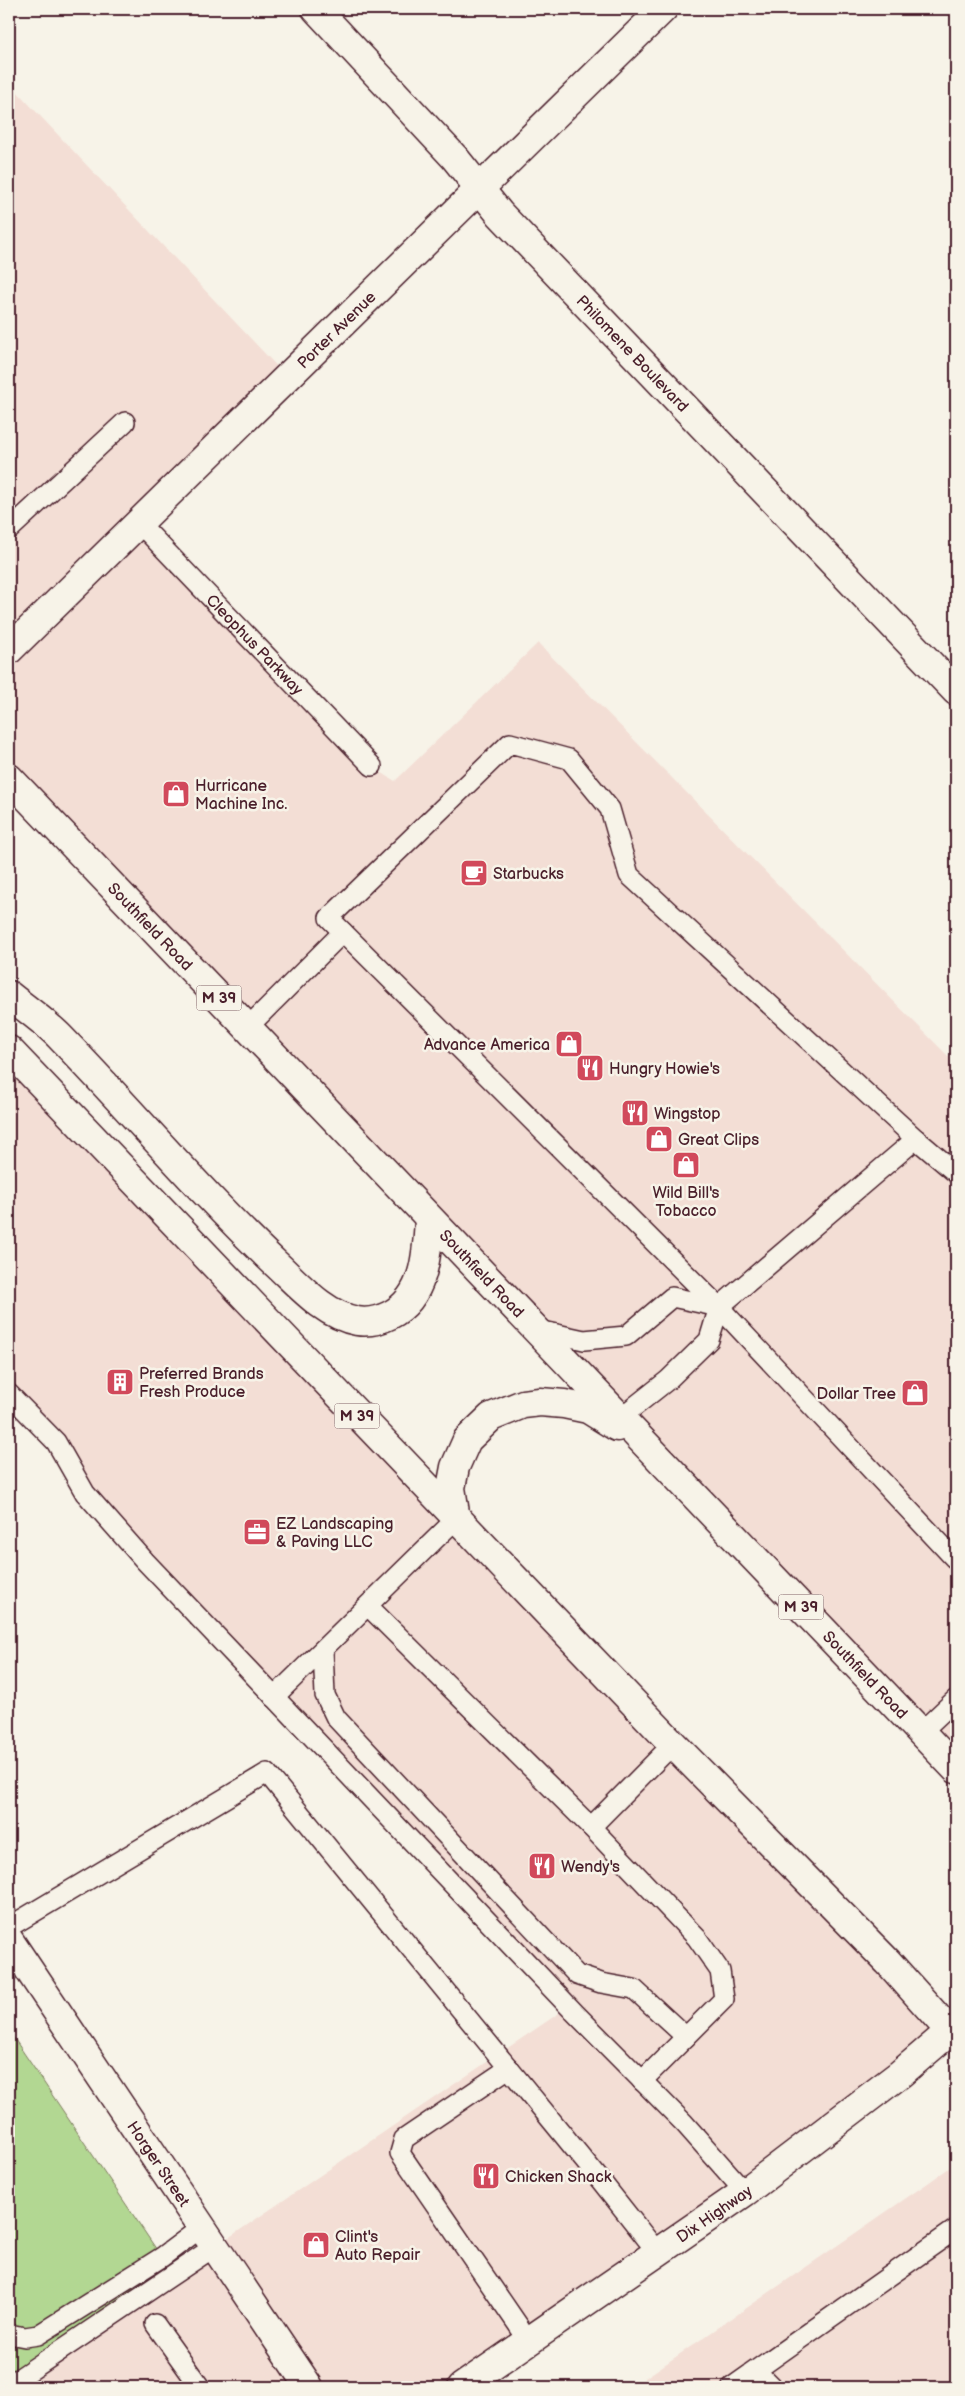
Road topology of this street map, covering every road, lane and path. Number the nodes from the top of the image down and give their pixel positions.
1 (316, 9) edge
2 (663, 9) edge
3 (480, 188) junction
4 (125, 422) dead end
5 (139, 523) junction
6 (9, 530) edge
7 (9, 650) edge
8 (956, 690) edge
9 (372, 766) dead end
10 (9, 778) edge
11 (343, 932) junction
12 (9, 996) edge
13 (247, 1028) junction
14 (9, 1052) edge
15 (916, 1138) junction
16 (956, 1173) edge
17 (429, 1219) junction
18 (719, 1306) junction
19 (534, 1329) junction
20 (9, 1394) edge
21 (620, 1418) junction
22 (646, 1444) junction
23 (456, 1519) junction
24 (956, 1556) edge
25 (368, 1606) junction
26 (324, 1650) junction
27 (274, 1697) junction
28 (956, 1699) edge
29 (921, 1732) junction
30 (673, 1744) junction
31 (956, 1768) edge
32 (591, 1827) junction
33 (9, 1927) edge
34 (9, 1940) edge
35 (954, 2032) edge
36 (686, 2037) junction
37 (509, 2068) junction
38 (642, 2081) junction
39 (745, 2192) junction
40 (956, 2229) edge
41 (208, 2237) junction
42 (658, 2253) junction
43 (155, 2324) dead end
44 (9, 2334) edge
45 (528, 2341) junction
46 (756, 2371) junction
47 (9, 2385) edge
48 (200, 2387) edge
49 (309, 2387) edge
50 (462, 2387) edge
51 (732, 2387) edge
52 (772, 2387) edge

1 - 3 main road, Philomene Boulevard
2 - 3 main road, Porter Avenue
3 - 5 main road, Porter Avenue
3 - 8 main road, Philomene Boulevard
4 - 6 lane
5 - 7 main road, Porter Avenue
5 - 9 lane, Cleophus Parkway
10 - 13 main road, Southfield Road / M 39
11 - 13 lane
11 - 15 lane
11 - 18 lane
12 - 17 main road
13 - 17 main road, Southfield Road / M 39
14 - 23 main road, M 39
15 - 16 lane
15 - 18 lane
17 - 19 main road, Southfield Road / M 39
18 - 19 lane
18 - 21 lane
18 - 24 lane
19 - 21 main road, Southfield Road / M 39
20 - 27 lane
21 - 22 main road, Southfield Road / M 39
22 - 23 main road
22 - 29 main road, Southfield Road / M 39
23 - 25 lane
23 - 30 main road, M 39
25 - 26 lane
25 - 32 lane
26 - 27 lane
26 - 36 lane
27 - 38 lane
28 - 29 lane
29 - 31 main road, Southfield Road / M 39
30 - 32 lane
30 - 35 main road, M 39
32 - 36 lane
33 - 37 lane
34 - 41 main road, Horger Street
35 - 39 main road, Dix Highway
36 - 38 lane
37 - 42 lane
37 - 45 lane
38 - 39 lane
39 - 42 main road, Dix Highway
40 - 46 lane
41 - 44 lane
41 - 47 lane
41 - 49 main road, Horger Street
42 - 45 main road, Dix Highway
43 - 48 lane
45 - 50 main road, Dix Highway
46 - 51 lane
46 - 52 lane

